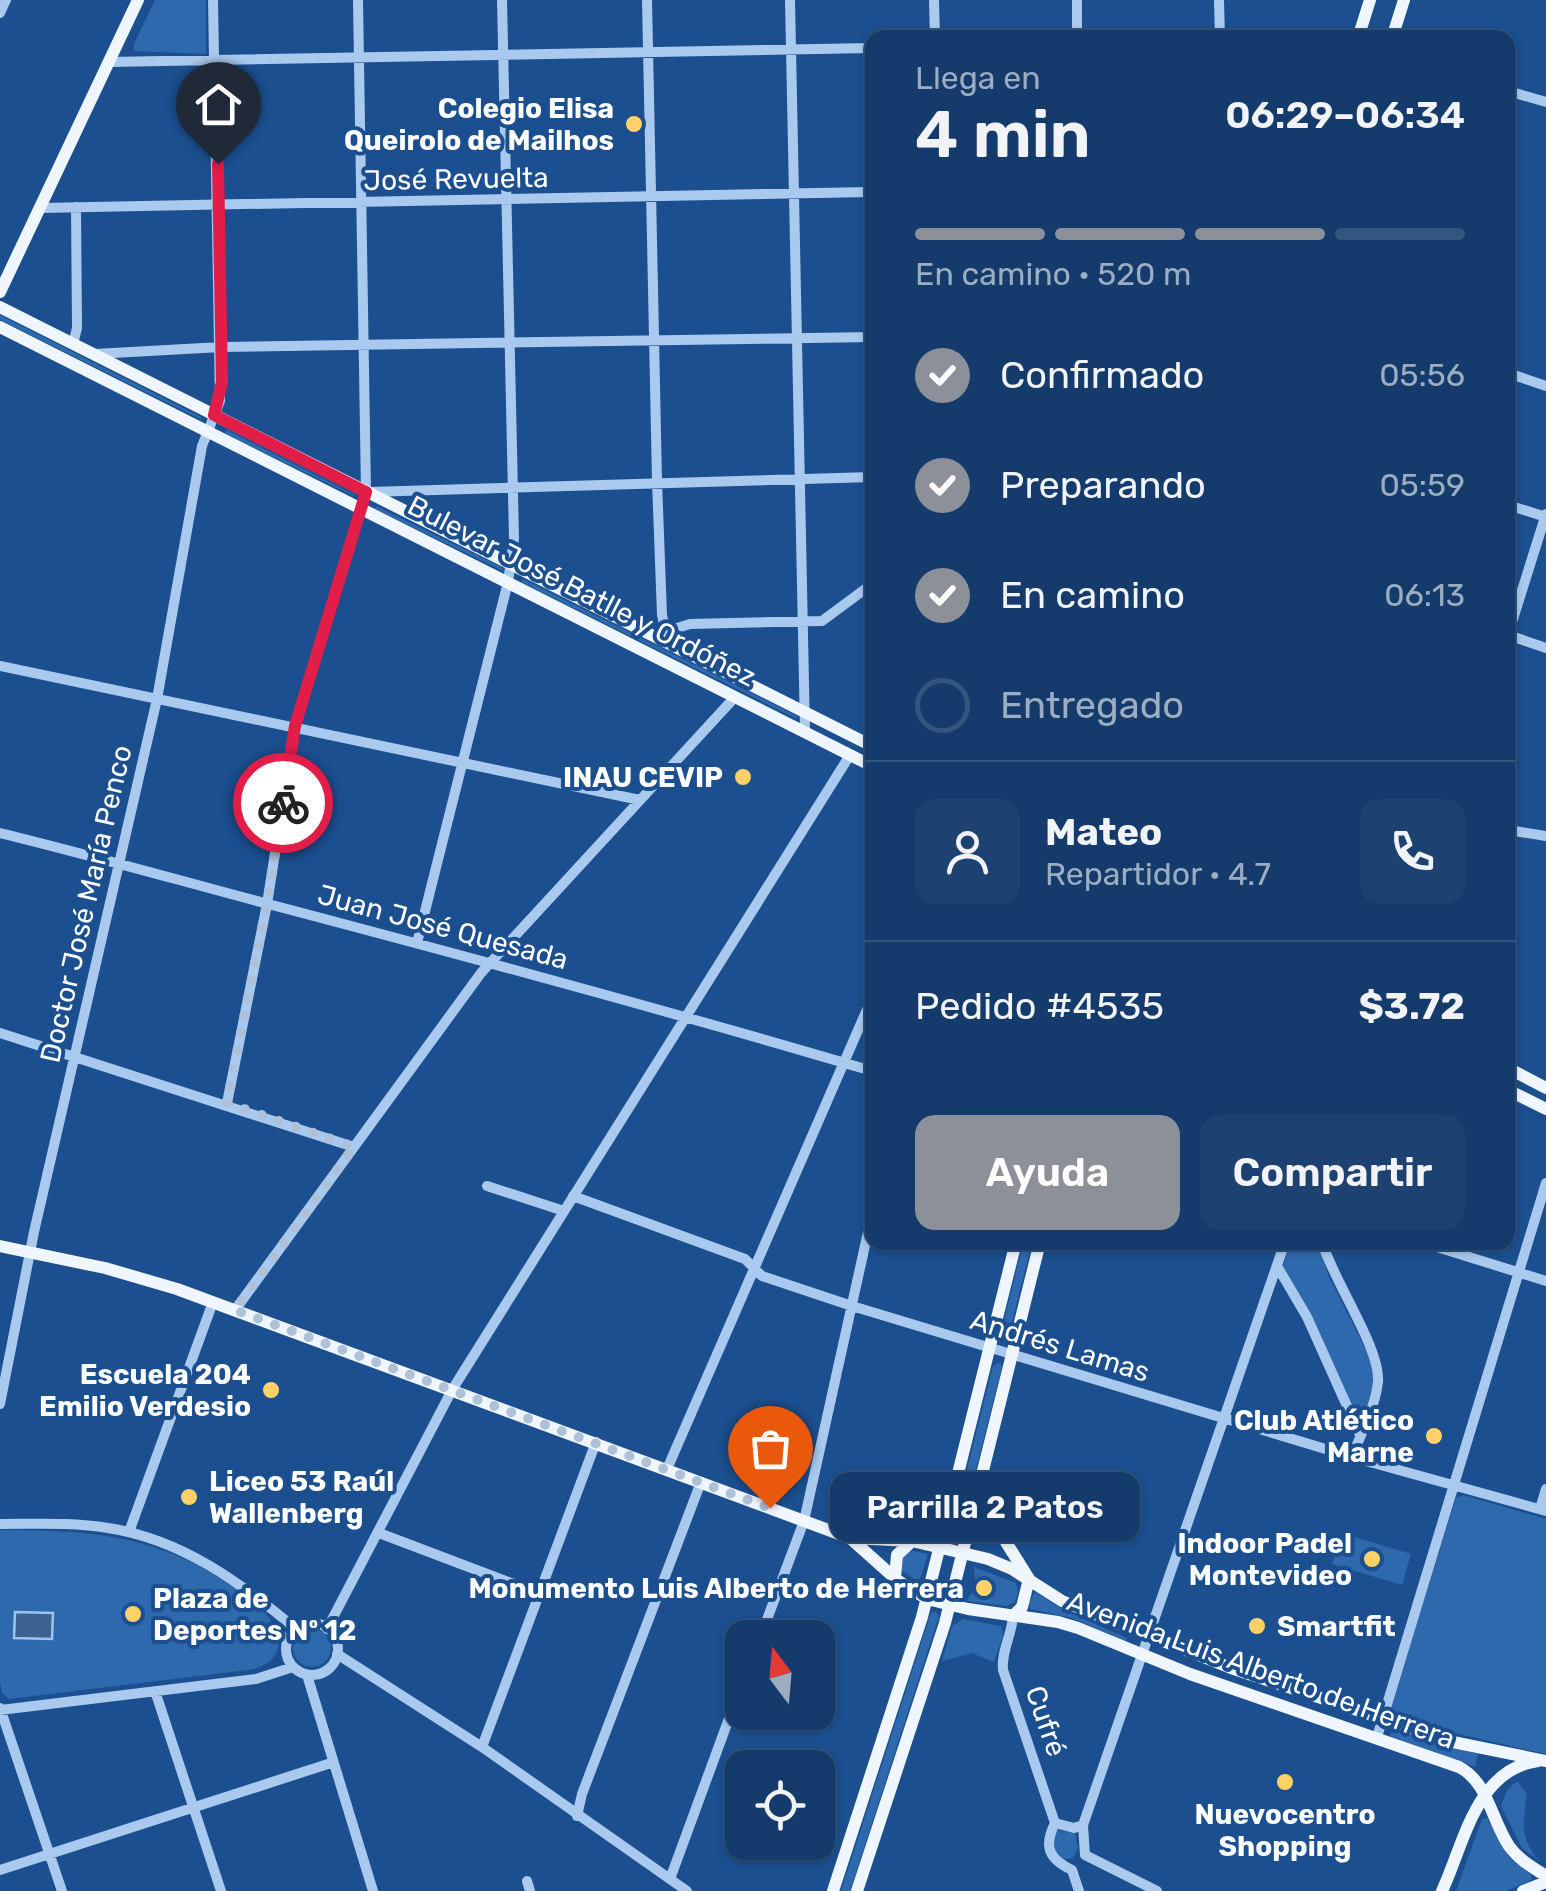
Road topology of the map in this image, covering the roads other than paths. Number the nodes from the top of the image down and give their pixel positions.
1 (6, 0) edge
2 (138, 0) edge
3 (213, 0) edge
4 (358, 0) edge
5 (502, 0) edge
6 (646, 0) edge
7 (790, 0) edge
8 (934, 0) edge
9 (1077, 0) edge
10 (1219, 0) edge
11 (1404, 0) edge
12 (1369, 3) edge
13 (0, 13) edge
14 (935, 30) edge
15 (1078, 30) edge
16 (1220, 30) edge
17 (1361, 30) edge
18 (1368, 30) edge
19 (1395, 30) edge
20 (865, 48) edge
21 (792, 49) junction
22 (647, 51) junction
23 (503, 53) junction
24 (358, 56) junction
25 (214, 60) junction
26 (109, 62) junction
27 (1515, 93) edge
28 (1546, 102) edge
29 (865, 192) edge
30 (796, 193) junction
31 (650, 198) junction
32 (505, 201) junction
33 (360, 203) junction
34 (219, 204) junction
35 (76, 207) junction
36 (40, 208) junction
37 (0, 292) edge
38 (0, 308) edge
39 (0, 327) edge
40 (798, 337) junction
41 (865, 337) edge
42 (654, 341) junction
43 (509, 343) junction
44 (74, 344) junction
45 (364, 346) junction
46 (221, 347) junction
47 (94, 354) junction
48 (1515, 375) edge
49 (1546, 386) edge
50 (214, 415) junction
51 (208, 431) junction
52 (801, 477) junction
53 (865, 477) edge
54 (657, 482) junction
55 (513, 487) junction
56 (366, 492) junction
57 (1515, 507) edge
58 (362, 509) junction
59 (1546, 516) edge
60 (512, 564) junction
61 (508, 582) junction
62 (865, 589) edge
63 (1515, 613) edge
64 (805, 623) junction
65 (1515, 637) edge
66 (668, 643) junction
67 (1546, 648) edge
68 (0, 666) edge
69 (735, 697) junction
70 (157, 700) junction
71 (805, 712) junction
72 (295, 726) junction
73 (805, 732) junction
74 (865, 742) edge
75 (850, 755) junction
76 (461, 762) junction
77 (865, 762) edge
78 (640, 800) junction
79 (1515, 831) edge
80 (0, 832) edge
81 (1546, 836) edge
82 (120, 862) junction
83 (267, 904) junction
84 (418, 943) junction
85 (490, 962) junction
86 (684, 1014) junction
87 (865, 1014) edge
88 (0, 1033) edge
89 (74, 1056) junction
90 (844, 1063) junction
91 (865, 1070) edge
92 (1515, 1072) edge
93 (1546, 1088) edge
94 (1515, 1094) edge
95 (227, 1103) junction
96 (1546, 1109) edge
97 (354, 1147) junction
98 (1546, 1183) edge
99 (487, 1186) dead end
100 (574, 1196) junction
101 (564, 1211) junction
102 (0, 1246) edge
103 (865, 1246) edge
104 (1014, 1250) edge
105 (1038, 1250) edge
106 (1283, 1250) edge
107 (1325, 1250) edge
108 (1446, 1250) edge
109 (30, 1252) junction
110 (1277, 1266) junction
111 (754, 1268) junction
112 (1518, 1273) junction
113 (1546, 1281) edge
114 (214, 1302) junction
115 (852, 1306) junction
116 (235, 1310) junction
117 (990, 1348) junction
118 (1011, 1354) junction
119 (452, 1390) junction
120 (0, 1404) edge
121 (1224, 1418) junction
122 (1360, 1435) junction
123 (596, 1442) junction
124 (1352, 1457) junction
125 (667, 1469) junction
126 (981, 1478) junction
127 (701, 1482) junction
128 (1453, 1485) junction
129 (1546, 1488) edge
130 (1543, 1510) edge
131 (804, 1521) junction
132 (0, 1524) edge
133 (129, 1532) junction
134 (379, 1533) junction
135 (850, 1538) junction
136 (912, 1541) junction
137 (940, 1548) junction
138 (962, 1553) junction
139 (895, 1578) junction
140 (1029, 1579) junction
141 (540, 1594) junction
142 (927, 1598) junction
143 (950, 1605) junction
144 (1013, 1616) junction
145 (767, 1620) edge
146 (296, 1629) junction
147 (328, 1629) junction
148 (1147, 1637) junction
149 (337, 1654) junction
150 (1142, 1655) junction
151 (292, 1667) junction
152 (307, 1675) junction
153 (156, 1691) junction
154 (0, 1710) edge
155 (1382, 1720) junction
156 (725, 1729) edge
157 (1377, 1737) junction
158 (482, 1747) junction
159 (1546, 1762) edge
160 (332, 1763) junction
161 (1484, 1795) junction
162 (194, 1808) junction
163 (577, 1816) junction
164 (1055, 1824) junction
165 (1083, 1825) junction
166 (50, 1855) junction
167 (1085, 1855) junction
168 (0, 1870) edge
169 (1072, 1870) junction
170 (670, 1879) junction
171 (1546, 1879) edge
172 (62, 1891) edge
173 (221, 1891) edge
174 (373, 1891) edge
175 (687, 1891) edge
176 (833, 1891) edge
177 (857, 1891) edge
178 (1079, 1891) edge
179 (1157, 1891) edge
180 (1442, 1891) edge
181 (1523, 1891) edge

1 - 13 street
2 - 26 main road
3 - 25 street, Doctor José María Penco
4 - 24 street
5 - 23 street
6 - 22 street
7 - 21 street
8 - 14 street
9 - 15 street
10 - 16 street
11 - 19 main road
12 - 17 main road
12 - 18 main road
20 - 21 street
21 - 22 street
21 - 30 street
22 - 23 street
22 - 31 street
23 - 24 street
23 - 32 street
24 - 25 street
24 - 33 street
25 - 26 street
25 - 34 street, Doctor José María Penco
26 - 36 main road
27 - 28 street
29 - 30 street, José Revuelta
30 - 31 street, José Revuelta
30 - 40 street
31 - 32 street, José Revuelta
31 - 42 street
32 - 33 street, José Revuelta
32 - 43 street
33 - 34 street, José Revuelta
33 - 45 street
34 - 35 street, José Revuelta
34 - 46 street, Doctor José María Penco
35 - 36 street, José Revuelta
35 - 44 street
36 - 37 main road
38 - 44 main road, Bulevar José Batlle y Ordóñez
39 - 51 main road, Bulevar José Batlle y Ordóñez
40 - 41 street
40 - 42 street
40 - 52 street
42 - 43 street
42 - 54 street
43 - 45 street
43 - 55 street
44 - 47 main road, Bulevar José Batlle y Ordóñez
45 - 46 street
45 - 56 street
46 - 47 street
46 - 50 street, Doctor José María Penco
47 - 50 main road, Bulevar José Batlle y Ordóñez
48 - 49 street
50 - 51 street, Doctor José María Penco
50 - 56 main road, Bulevar José Batlle y Ordóñez
51 - 58 main road, Bulevar José Batlle y Ordóñez
51 - 70 street, Doctor José María Penco
52 - 53 street
52 - 54 street
52 - 64 street
54 - 55 street
54 - 66 street
55 - 56 street
55 - 60 street
56 - 58 street
56 - 60 main road, Bulevar José Batlle y Ordóñez
57 - 59 street
58 - 61 main road, Bulevar José Batlle y Ordóñez
58 - 72 street
59 - 63 street
60 - 61 street
60 - 66 main road, Bulevar José Batlle y Ordóñez
61 - 69 main road, Bulevar José Batlle y Ordóñez
61 - 76 street
62 - 64 street
64 - 66 street
64 - 71 street
65 - 67 street
66 - 71 main road, Bulevar José Batlle y Ordóñez
68 - 70 street
69 - 73 main road, Bulevar José Batlle y Ordóñez
69 - 78 street
70 - 72 street
70 - 82 street, Doctor José María Penco
71 - 73 street
71 - 74 main road, Bulevar José Batlle y Ordóñez
72 - 76 street
72 - 83 street
73 - 75 main road, Bulevar José Batlle y Ordóñez
75 - 77 main road, Bulevar José Batlle y Ordóñez
75 - 86 street
76 - 78 street
76 - 84 street
78 - 85 street
79 - 81 street
80 - 82 street, Juan José Quesada
82 - 83 street, Juan José Quesada
82 - 89 street, Doctor José María Penco
83 - 84 street, Juan José Quesada
83 - 95 street
84 - 85 street, Juan José Quesada
85 - 86 street, Juan José Quesada
85 - 97 street
86 - 90 street, Juan José Quesada
86 - 100 street
87 - 90 street
88 - 89 street
89 - 95 street
89 - 109 street, Doctor José María Penco
90 - 91 street, Juan José Quesada
90 - 111 street
92 - 93 main road
94 - 96 main road
95 - 97 street
97 - 116 street
98 - 112 street
99 - 101 street
100 - 101 street
100 - 111 street, Andrés Lamas
101 - 119 street
102 - 109 main road, Avenida Luis Alberto de Herrera
103 - 115 street
104 - 117 main road
105 - 118 main road
106 - 110 street
107 - 122 street
108 - 112 street
109 - 114 main road, Avenida Luis Alberto de Herrera
109 - 120 street, Doctor José María Penco
110 - 121 street
110 - 122 street
111 - 115 street, Andrés Lamas
111 - 125 street
112 - 113 street
112 - 128 street
114 - 116 main road, Avenida Luis Alberto de Herrera
114 - 133 street
115 - 117 street, Andrés Lamas
115 - 131 street
116 - 119 main road, Avenida Luis Alberto de Herrera
117 - 118 street, Andrés Lamas
117 - 137 main road
118 - 121 street, Andrés Lamas
118 - 126 main road
119 - 123 main road, Avenida Luis Alberto de Herrera
119 - 134 street
121 - 124 street, Andrés Lamas
121 - 148 street
122 - 124 street
123 - 125 main road, Avenida Luis Alberto de Herrera
123 - 141 street
124 - 128 street, Andrés Lamas
125 - 127 main road, Avenida Luis Alberto de Herrera
126 - 138 main road
126 - 140 main road, Avenida Luis Alberto de Herrera
127 - 131 main road, Avenida Luis Alberto de Herrera
127 - 163 street
128 - 130 street, Andrés Lamas
128 - 155 street
129 - 130 street
131 - 135 main road, Avenida Luis Alberto de Herrera
131 - 145 street
132 - 133 street
133 - 146 street
134 - 141 street
134 - 147 street
135 - 136 main road, Avenida Luis Alberto de Herrera
135 - 139 main road, Avenida Luis Alberto de Herrera
136 - 137 main road, Avenida Luis Alberto de Herrera
136 - 139 main road
137 - 138 main road, Avenida Luis Alberto de Herrera
137 - 142 main road
138 - 140 main road, Avenida Luis Alberto de Herrera
138 - 143 main road
139 - 142 main road, Avenida Luis Alberto de Herrera
140 - 144 main road, Cufré
140 - 148 main road, Avenida Luis Alberto de Herrera
141 - 158 street
142 - 143 main road, Avenida Luis Alberto de Herrera
142 - 176 main road
143 - 144 main road, Avenida Luis Alberto de Herrera
143 - 177 main road
144 - 150 main road, Avenida Luis Alberto de Herrera
144 - 164 street, Cufré
146 - 147 street
146 - 151 street
147 - 149 street
148 - 150 street
148 - 155 main road, Avenida Luis Alberto de Herrera
149 - 152 street
149 - 158 street
150 - 157 main road, Avenida Luis Alberto de Herrera
150 - 165 street
151 - 152 street
151 - 153 street
152 - 160 street
153 - 154 street
153 - 162 street
154 - 166 street
155 - 157 street
155 - 159 main road, Avenida Luis Alberto de Herrera
156 - 170 street
157 - 161 main road, Avenida Luis Alberto de Herrera
158 - 163 street
159 - 161 main road
160 - 162 street
160 - 174 street
161 - 171 main road
161 - 180 main road
162 - 166 street
162 - 173 street
163 - 170 street
164 - 165 street
164 - 169 street, Cufré
165 - 167 street
166 - 168 street
166 - 172 street
167 - 169 street
167 - 179 street
169 - 178 street, Cufré
170 - 175 street
171 - 181 main road

